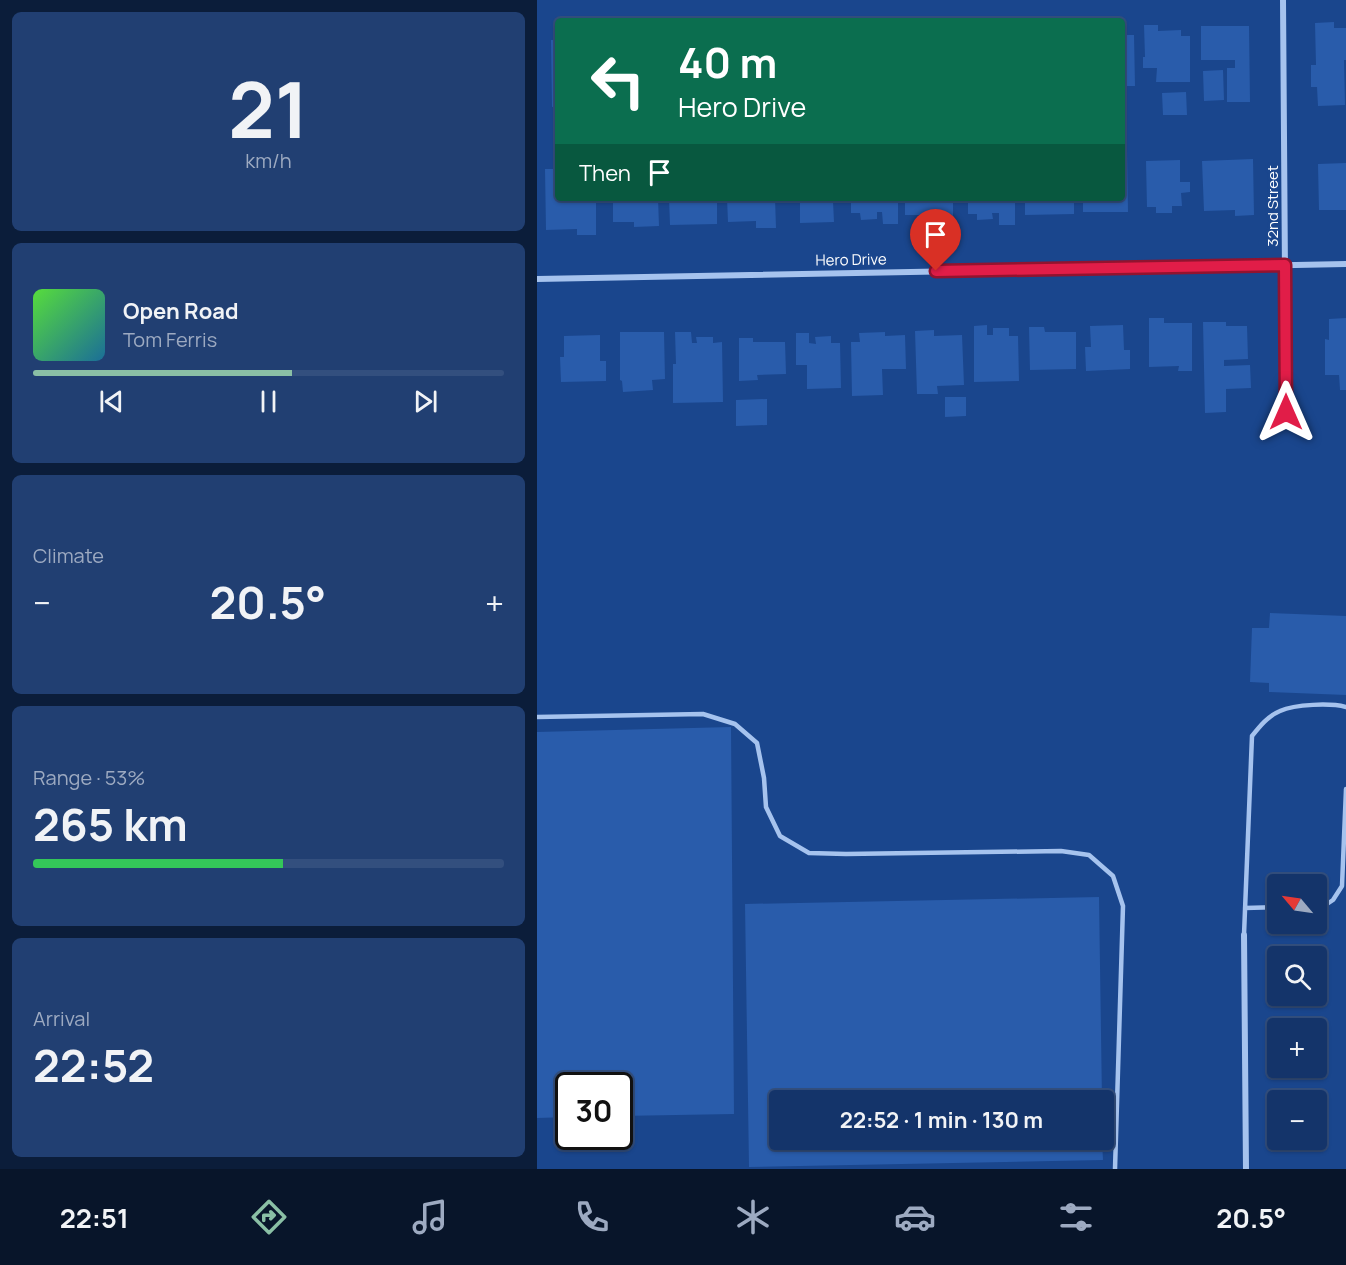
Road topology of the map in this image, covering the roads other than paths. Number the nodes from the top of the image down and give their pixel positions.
1 (1283, 0) edge
2 (1346, 264) edge
3 (1285, 265) junction
4 (537, 279) edge
5 (1286, 412) dead end
6 (1346, 707) edge
7 (537, 717) edge
8 (1346, 789) edge
9 (1327, 904) edge
10 (1267, 907) edge
11 (1245, 908) junction
12 (1244, 935) joint
13 (1115, 1169) edge
14 (1246, 1169) edge

1 - 3 street, 32nd Street
2 - 3 street, Hero Drive
3 - 4 street, Hero Drive
3 - 5 street, 32nd Street
6 - 11 lane
7 - 13 lane
8 - 9 lane
10 - 11 lane
11 - 12 lane
12 - 14 street

